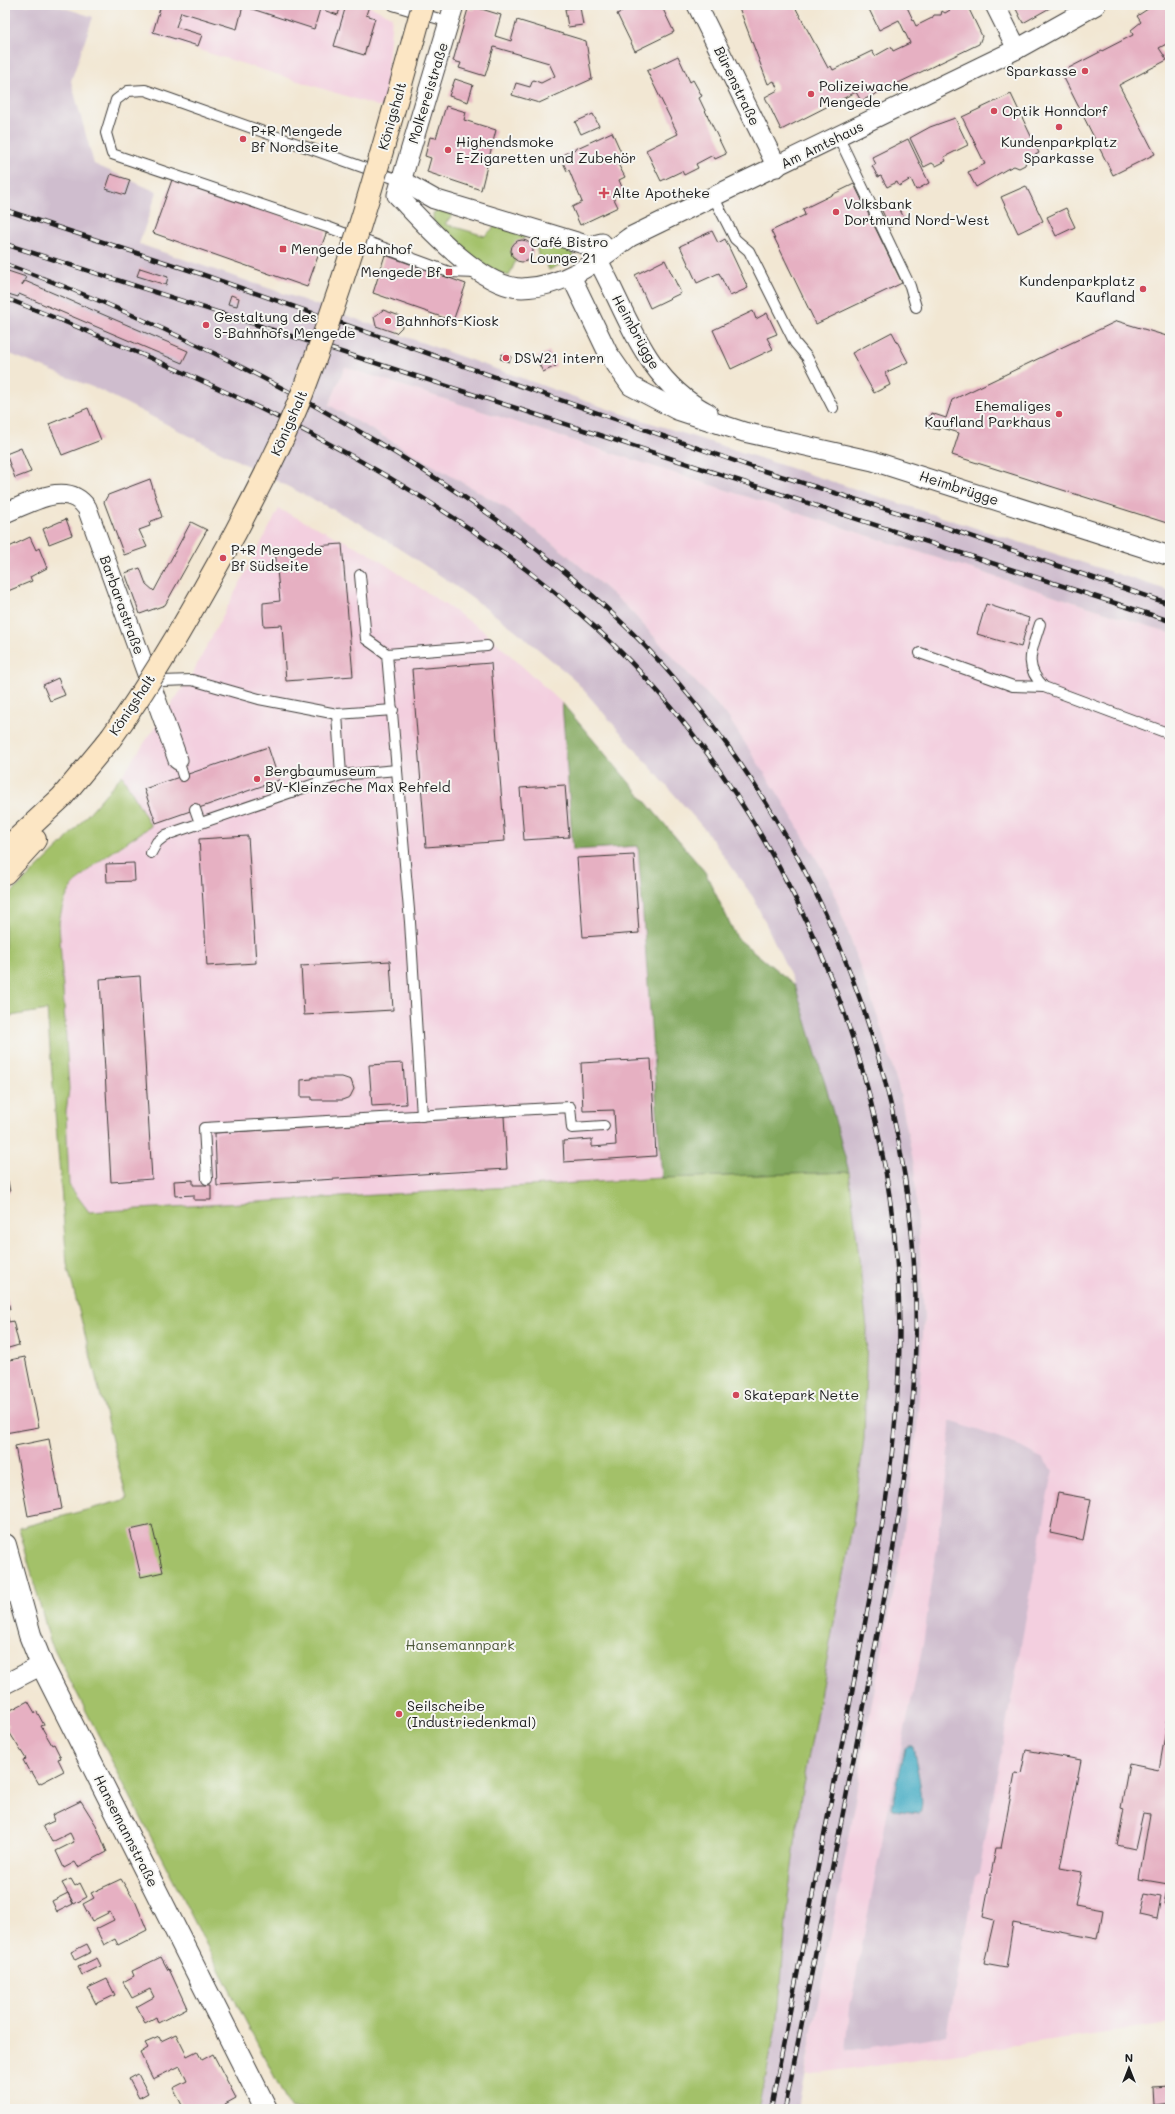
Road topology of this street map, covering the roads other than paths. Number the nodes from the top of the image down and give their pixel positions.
1 (393, 5) edge
2 (423, 5) edge
3 (696, 5) edge
4 (995, 5) edge
5 (1096, 5) edge
6 (451, 14) edge
7 (1017, 49) junction
8 (838, 136) junction
9 (777, 167) junction
10 (402, 181) junction
11 (713, 196) junction
12 (434, 199) junction
13 (420, 219) junction
14 (594, 253) junction
15 (481, 273) junction
16 (571, 276) junction
17 (916, 307) dead end
18 (833, 408) dead end
19 (744, 432) junction
20 (5, 513) edge
21 (1170, 556) edge
22 (360, 576) dead end
23 (1040, 624) dead end
24 (487, 646) dead end
25 (387, 654) junction
26 (920, 654) dead end
27 (152, 685) junction
28 (1044, 687) junction
29 (393, 710) junction
30 (337, 714) junction
31 (1170, 734) edge
32 (180, 768) dead end
33 (397, 770) junction
34 (341, 774) junction
35 (62, 797) junction
36 (195, 809) dead end
37 (200, 823) junction
38 (5, 837) edge
39 (5, 850) edge
40 (151, 853) dead end
41 (5, 873) edge
42 (422, 1116) junction
43 (604, 1126) dead end
44 (207, 1179) dead end
45 (5, 1545) edge
46 (42, 1666) junction
47 (5, 1684) edge
48 (266, 2109) edge

1 - 6 lane
2 - 35 main road, Königshalt, bridge
3 - 9 street, Bürenstraße
4 - 7 street
5 - 7 street, Am Amtshaus
6 - 10 street, Molkereistraße
7 - 8 street, Am Amtshaus
8 - 9 street, Am Amtshaus
8 - 17 lane
9 - 11 street, Am Amtshaus
10 - 12 street, Am Amtshaus
10 - 13 street, Am Amtshaus
10 - 15 lane
11 - 14 street, Am Amtshaus
11 - 18 lane
12 - 13 street
12 - 14 street, Am Amtshaus
13 - 15 street, Am Amtshaus
14 - 16 street, Am Amtshaus
14 - 19 street, Heimbrügge
15 - 16 street, Am Amtshaus
16 - 19 street, Heimbrügge
19 - 21 street, Heimbrügge
20 - 27 street, Barbarastraße
22 - 25 lane
23 - 28 lane
24 - 25 lane
25 - 29 lane
26 - 28 lane
27 - 30 lane
27 - 32 street, Barbarastraße
28 - 31 lane
29 - 30 lane
29 - 33 lane
30 - 34 lane
33 - 34 lane
33 - 42 lane
34 - 37 lane
35 - 38 main road
35 - 39 main road, Königshalt
35 - 41 main road, Königshalt
36 - 37 lane
37 - 40 lane
42 - 43 lane
42 - 44 lane
45 - 46 street, Hansemannstraße
46 - 47 street
46 - 48 street, Hansemannstraße

